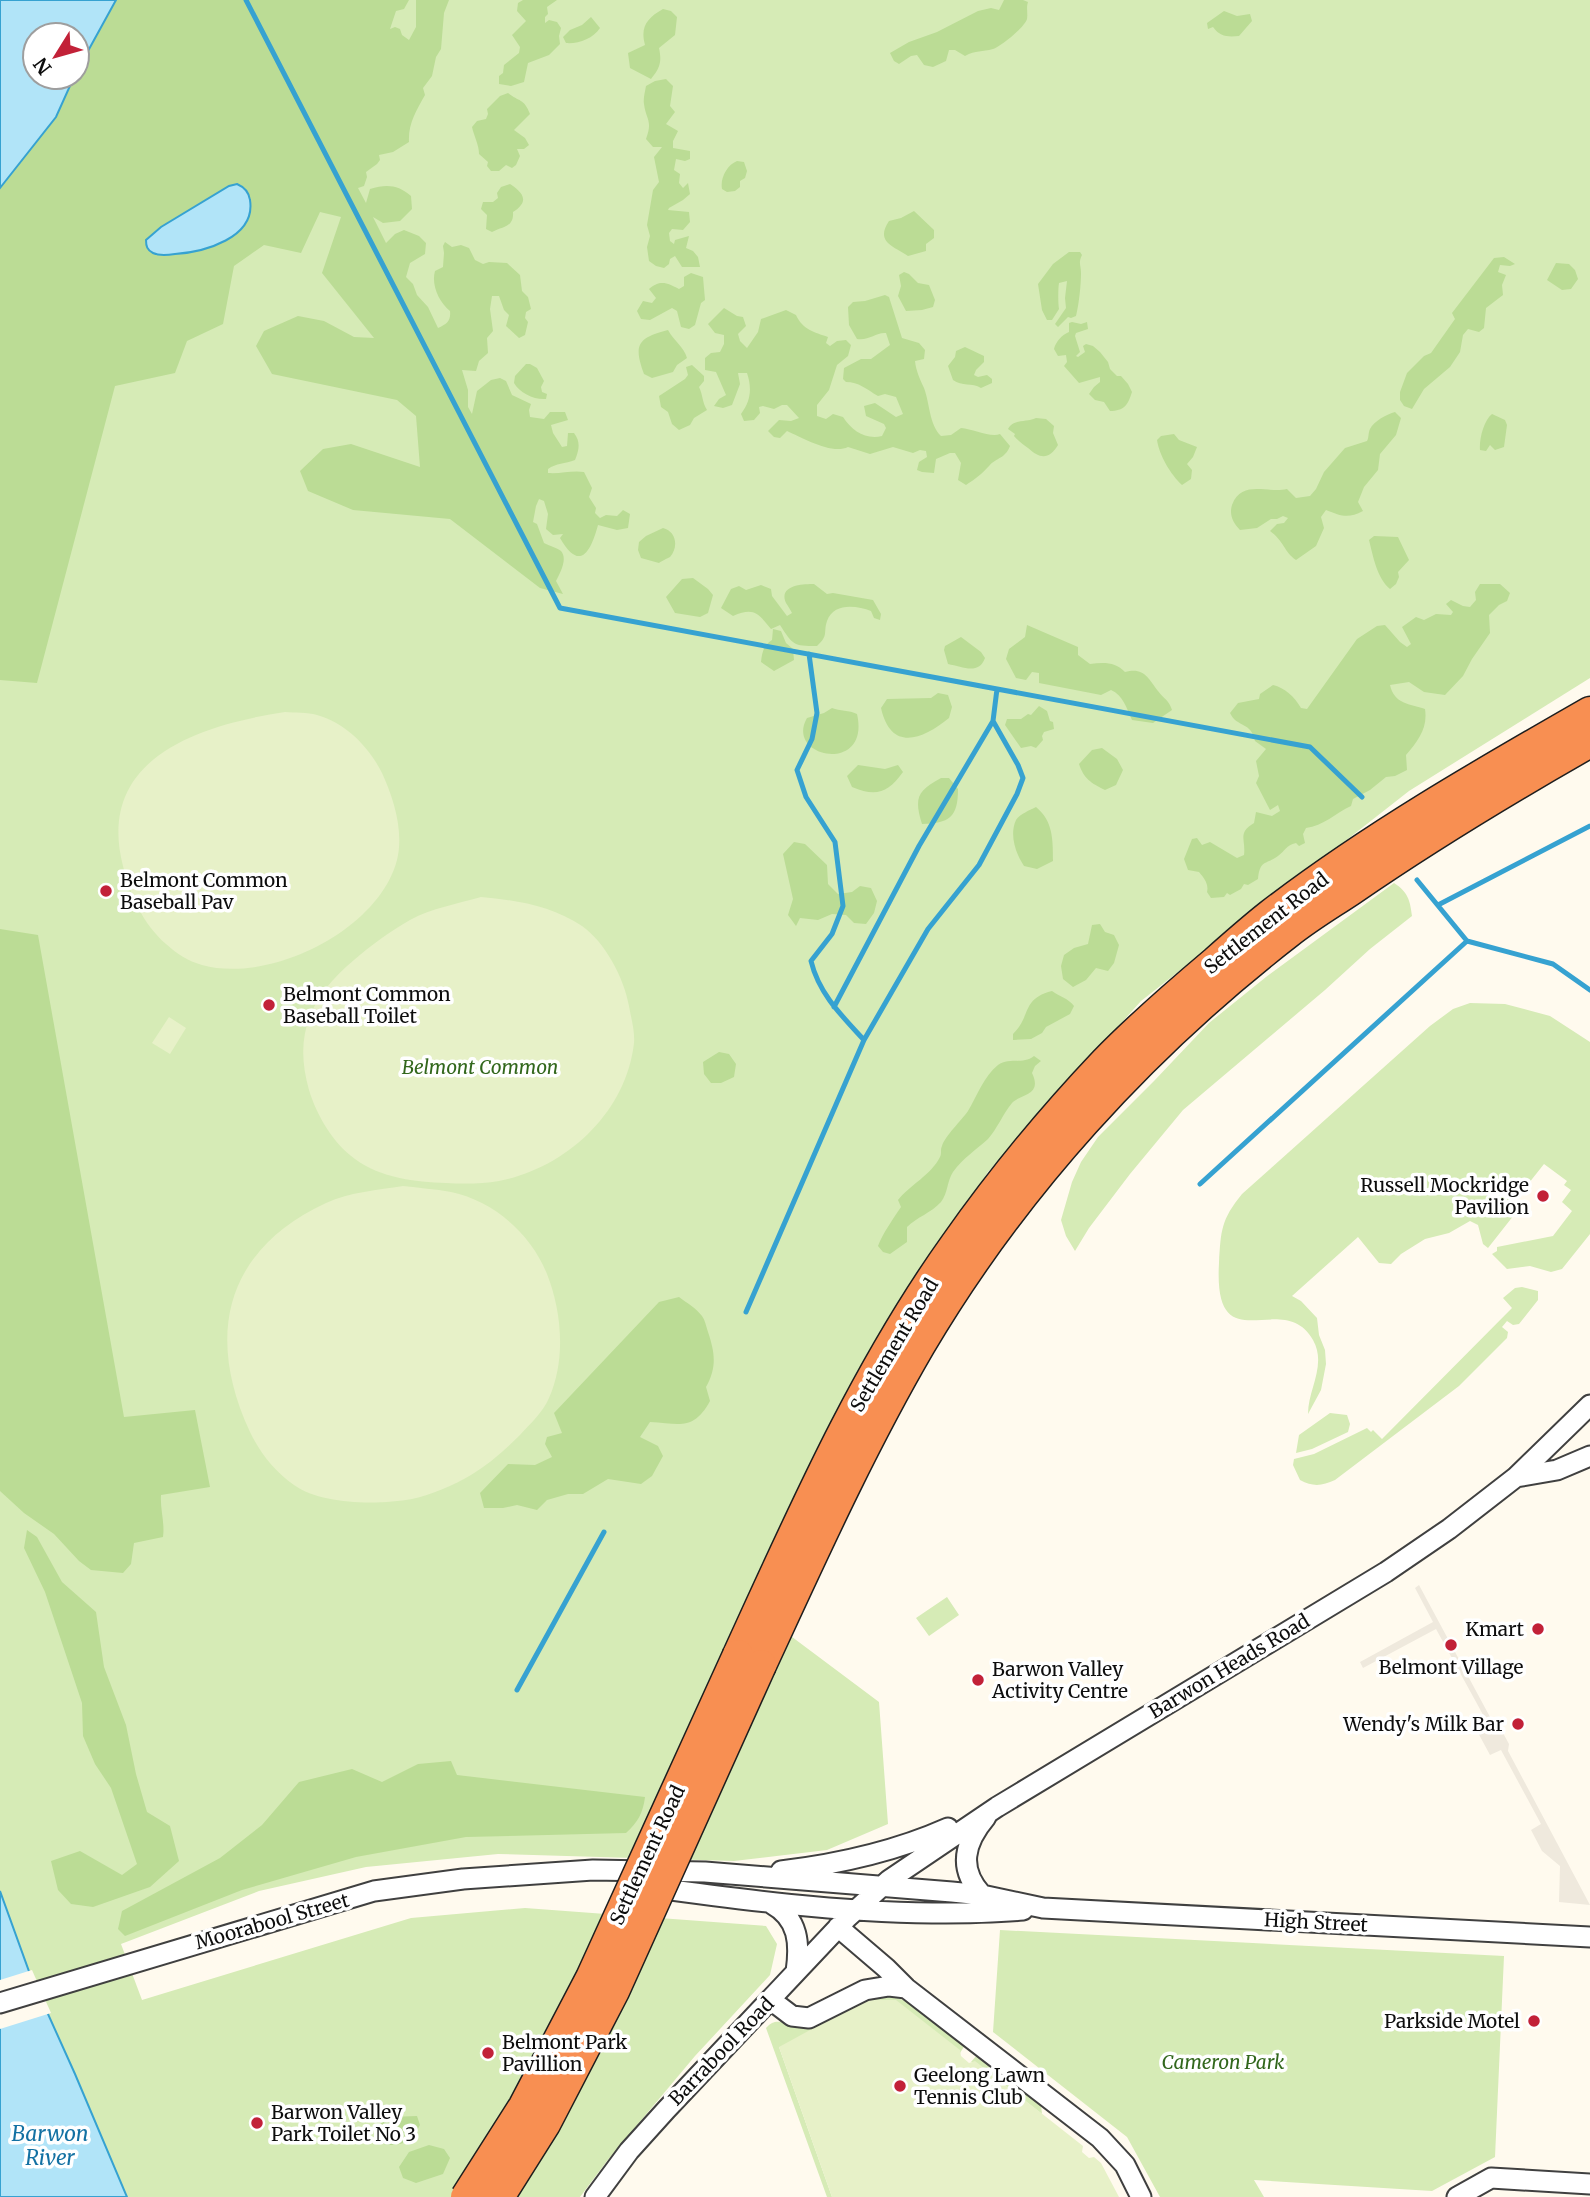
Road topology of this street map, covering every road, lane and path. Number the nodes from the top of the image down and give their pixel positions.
1 (1590, 712) edge
2 (1590, 742) edge
3 (1589, 1408) edge
4 (1590, 1456) edge
5 (1516, 1478) junction
6 (749, 1660) junction
7 (997, 1807) junction
8 (551, 1873) junction
9 (739, 1875) junction
10 (881, 1887) junction
11 (982, 1895) junction
12 (772, 1903) junction
13 (1043, 1908) junction
14 (854, 1911) junction
15 (838, 1927) junction
16 (1590, 1937) edge
17 (796, 1972) junction
18 (906, 1988) junction
19 (771, 2000) junction
20 (0, 2003) edge
21 (1590, 2184) edge
22 (466, 2197) edge
23 (499, 2197) edge
24 (595, 2197) edge
25 (1141, 2197) edge
26 (1457, 2197) edge

1 - 6 highway, Settlement Road
2 - 6 highway, Settlement Road
3 - 5 street, Barwon Heads Road
4 - 5 street
5 - 7 street, Barwon Heads Road
6 - 22 highway, Settlement Road, bridge
6 - 23 highway, Settlement Road, bridge
7 - 9 street
7 - 10 street, Barwon Heads Road
7 - 11 street
8 - 9 street, Moorabool Street
8 - 12 street, Moorabool Street
8 - 20 street, Moorabool Street
9 - 10 street, Moorabool Street
10 - 11 street, High Street
10 - 14 street, Barwon Heads Road
11 - 13 street, High Street
12 - 14 street, Moorabool Street
12 - 17 street
13 - 14 street, High Street
13 - 16 street, High Street
14 - 15 street, Barrabool Road
15 - 17 street, Barrabool Road
15 - 18 street
17 - 19 street, Barrabool Road
18 - 19 street
18 - 25 street
19 - 24 street, Barrabool Road
21 - 26 street

